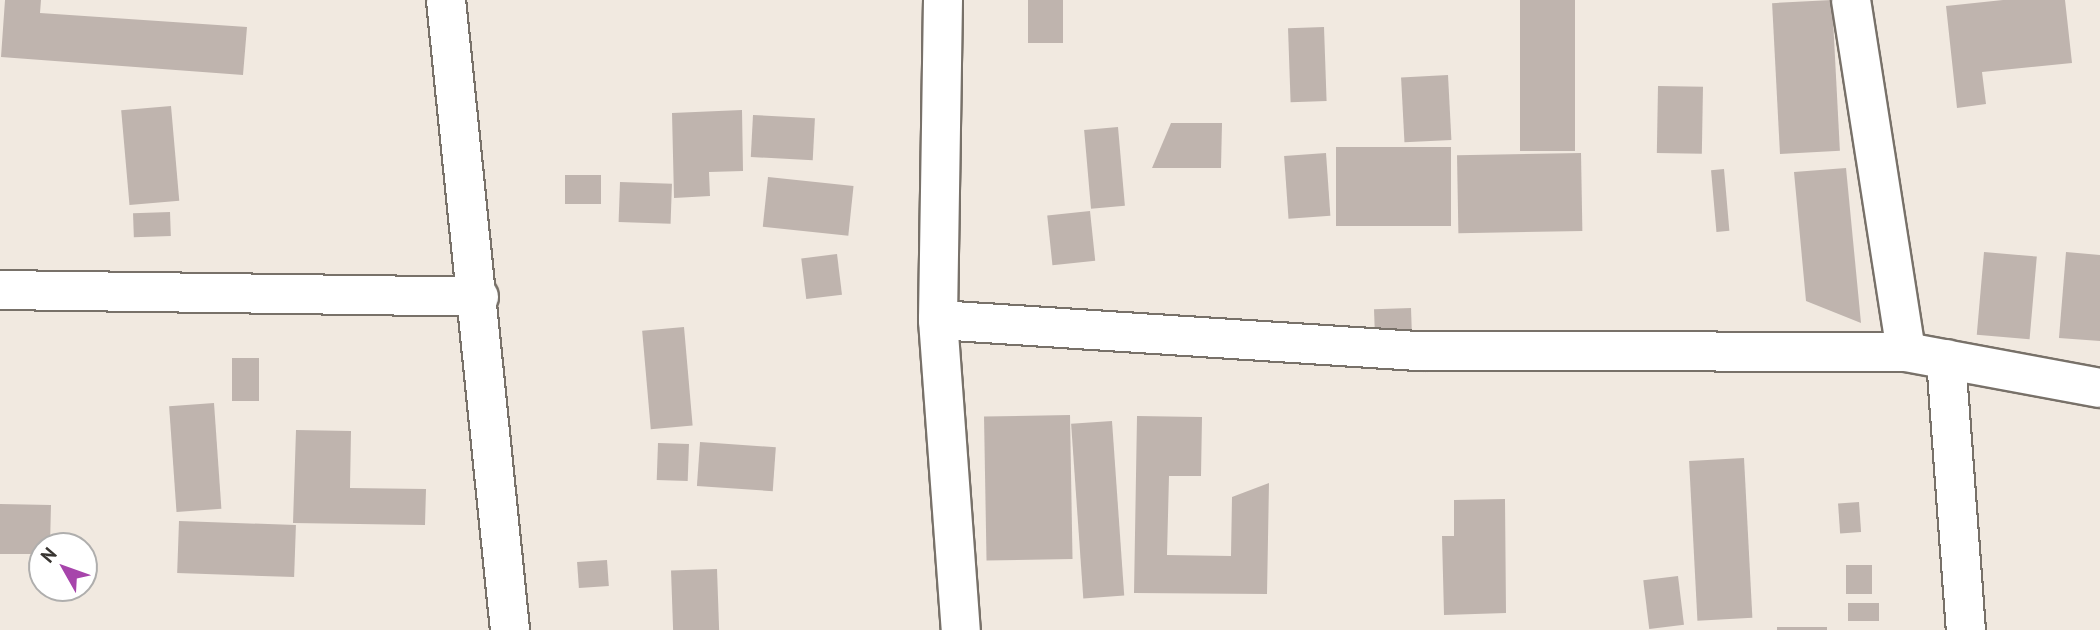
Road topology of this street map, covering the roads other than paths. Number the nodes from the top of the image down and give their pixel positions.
1 (446, 0) edge
2 (943, 0) edge
3 (1851, 0) edge
4 (0, 290) edge
5 (479, 297) junction
6 (938, 320) junction
7 (1906, 352) junction
8 (1946, 359) junction
9 (2100, 388) edge
10 (510, 630) edge
11 (961, 630) edge
12 (1966, 630) edge

1 - 5 street
2 - 6 street
3 - 7 street
4 - 5 street
5 - 10 street
6 - 7 street
6 - 11 street
7 - 8 street
8 - 9 street
8 - 12 street

